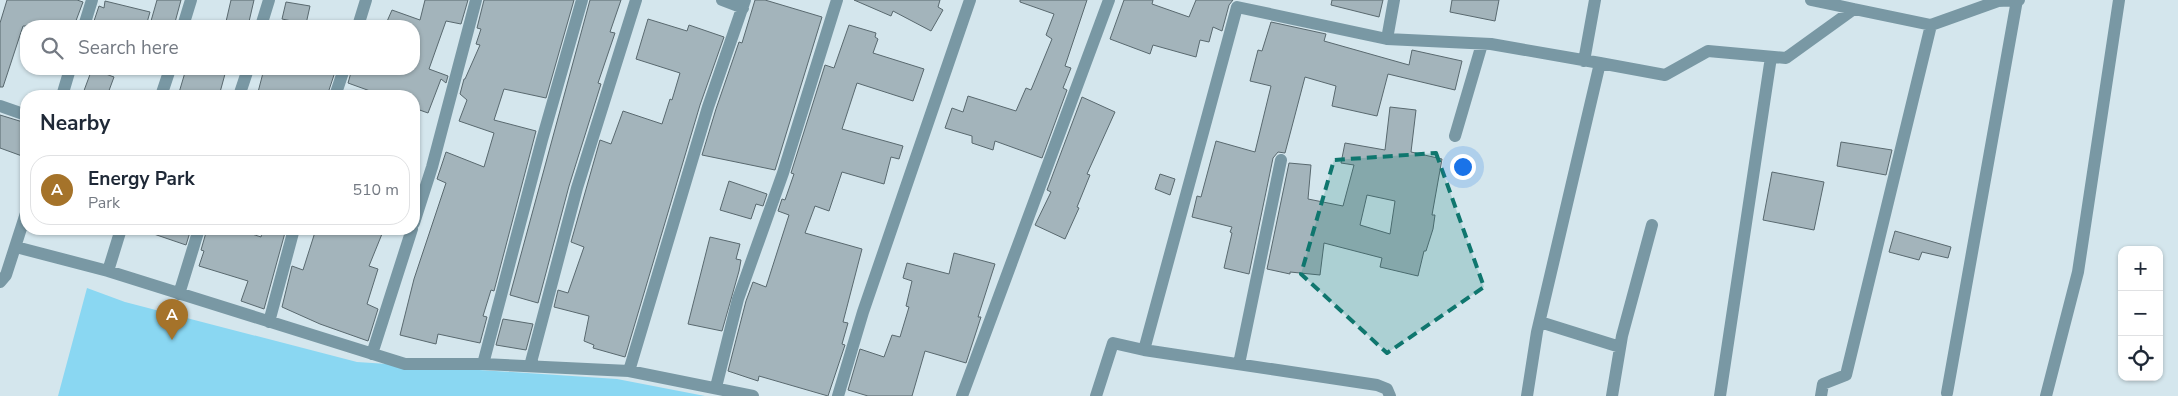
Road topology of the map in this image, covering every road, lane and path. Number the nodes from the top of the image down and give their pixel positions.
1 (92, 0) edge
2 (191, 0) edge
3 (268, 0) edge
4 (366, 0) edge
5 (476, 0) edge
6 (582, 0) edge
7 (636, 0) edge
8 (722, 0) edge
9 (837, 0) edge
10 (970, 0) edge
11 (1109, 0) edge
12 (1394, 0) edge
13 (1594, 0) edge
14 (1812, 0) edge
15 (2018, 0) edge
16 (2119, 0) edge
17 (744, 4) edge
18 (1854, 9) junction
19 (86, 20) edge
20 (185, 20) edge
21 (262, 20) edge
22 (360, 20) edge
23 (1931, 25) junction
24 (1387, 38) junction
25 (1482, 44) junction
26 (1771, 57) junction
27 (1584, 61) junction
28 (1600, 63) junction
29 (68, 75) edge
30 (168, 75) edge
31 (246, 75) edge
32 (342, 75) edge
33 (64, 90) edge
34 (164, 90) edge
35 (241, 90) edge
36 (337, 90) edge
37 (0, 106) edge
38 (20, 114) edge
39 (1455, 136) dead end
40 (1281, 160) dead end
41 (420, 204) edge
42 (1652, 225) dead end
43 (20, 233) edge
44 (119, 235) edge
45 (197, 235) edge
46 (292, 235) edge
47 (410, 235) edge
48 (16, 247) junction
49 (108, 271) junction
50 (0, 282) edge
51 (179, 294) junction
52 (269, 322) junction
53 (1540, 322) junction
54 (1620, 347) junction
55 (1144, 350) junction
56 (372, 354) junction
57 (483, 364) junction
58 (1239, 364) junction
59 (530, 366) junction
60 (629, 371) junction
61 (716, 387) junction
62 (1947, 393) dead end
63 (753, 396) edge
64 (838, 396) edge
65 (962, 396) edge
66 (1096, 396) edge
67 (1390, 396) edge
68 (1527, 396) edge
69 (1612, 396) edge
70 (1720, 396) edge
71 (1821, 396) edge
72 (2046, 396) edge

1 - 19 street
2 - 20 street
3 - 21 street
4 - 22 street
5 - 41 street
6 - 57 street
7 - 59 street
8 - 17 street
9 - 61 street
10 - 64 street
11 - 65 street
12 - 24 street
13 - 27 street
14 - 18 street
15 - 23 street
15 - 62 street
16 - 72 street
17 - 60 street
18 - 23 street
18 - 26 street
23 - 71 street
24 - 25 street
24 - 55 street
25 - 27 street
25 - 39 street
26 - 28 street
26 - 70 street
27 - 28 street
28 - 53 street
29 - 33 street
30 - 34 street
31 - 35 street
32 - 36 street
37 - 38 street
40 - 58 street
42 - 54 street
43 - 48 street
44 - 49 street
45 - 51 street
46 - 52 street
47 - 56 street
48 - 49 street
48 - 50 street
49 - 51 street
51 - 52 street
52 - 56 street
53 - 54 street
53 - 68 street
54 - 69 street
55 - 58 street
55 - 66 street
56 - 57 street
57 - 59 street
58 - 67 street
59 - 60 street
60 - 61 street
61 - 63 street

